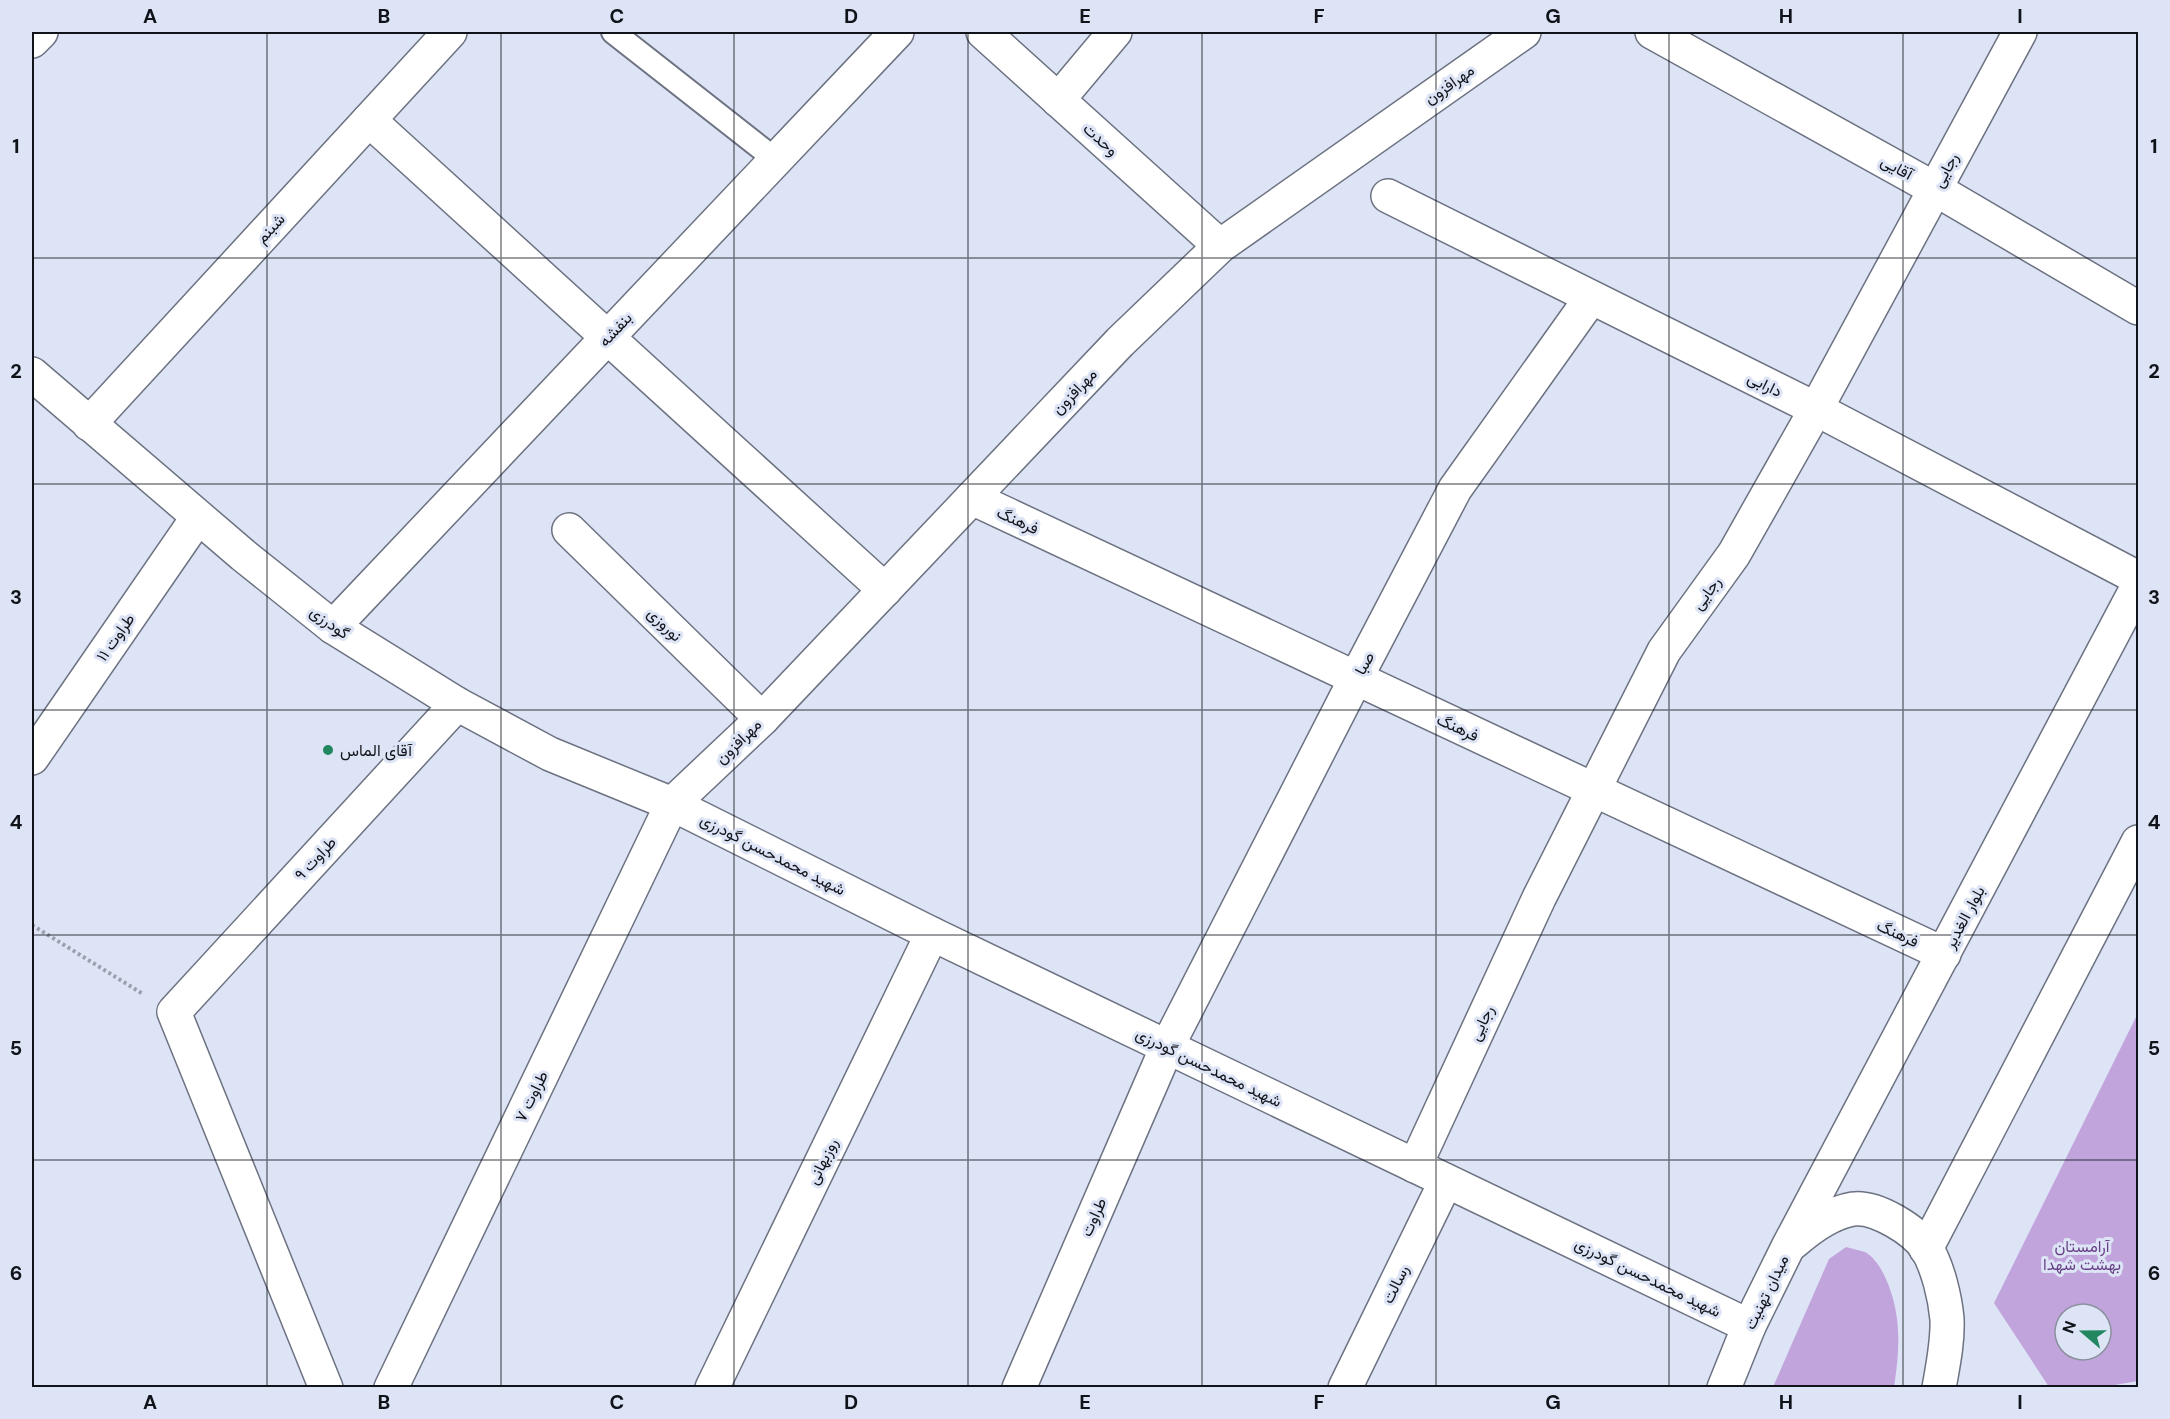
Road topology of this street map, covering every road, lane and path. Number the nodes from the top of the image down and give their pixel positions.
1 (41, 32) edge
2 (450, 32) edge
3 (613, 32) edge
4 (897, 32) edge
5 (983, 32) edge
6 (1115, 32) edge
7 (1524, 32) edge
8 (1652, 32) edge
9 (2020, 32) edge
10 (32, 41) edge
11 (1058, 100) junction
12 (369, 120) junction
13 (776, 160) junction
14 (1935, 189) junction
15 (1388, 196) dead end
16 (1220, 246) junction
17 (1591, 298) junction
18 (2139, 308) edge
19 (608, 337) junction
20 (32, 374) edge
21 (1816, 409) junction
22 (89, 424) junction
23 (972, 498) junction
24 (198, 517) junction
25 (569, 530) dead end
26 (2139, 578) edge
27 (2139, 586) edge
28 (885, 590) junction
29 (333, 627) junction
30 (1356, 678) junction
31 (457, 704) junction
32 (762, 718) junction
33 (32, 758) edge
34 (1594, 791) junction
35 (672, 804) junction
36 (2139, 842) edge
37 (32, 925) edge
38 (932, 934) junction
39 (1944, 954) junction
40 (174, 1012) junction
41 (1167, 1047) junction
42 (1415, 1166) junction
43 (1446, 1181) junction
44 (1788, 1247) junction
45 (1926, 1249) junction
46 (1749, 1326) junction
47 (326, 1388) edge
48 (391, 1388) edge
49 (712, 1388) edge
50 (1018, 1388) edge
51 (1345, 1388) edge
52 (1724, 1388) edge
53 (1939, 1388) edge

1 - 10 street
2 - 12 street, شبنم
3 - 13 lane
4 - 13 street, بنفشه
5 - 11 street, وحدت
6 - 11 street
7 - 16 street, مهرافزون
8 - 14 street, آقایی
9 - 14 street, رجایی
11 - 16 street, وحدت
12 - 19 street
12 - 22 street, شبنم
13 - 19 street, بنفشه
14 - 18 street, آقایی
14 - 21 street, رجایی
15 - 17 street, دارابی
16 - 23 street, مهرافزون
17 - 21 street, دارابی
17 - 30 street, صبا
19 - 28 street
19 - 29 street, بنفشه
20 - 22 street, گودرزی
21 - 26 street, دارابی
21 - 34 street, رجایی
22 - 24 street, گودرزی
23 - 28 street, مهرافزون
23 - 30 street, فرهنگ
24 - 29 street, گودرزی
24 - 33 street, طراوت ۱۱
25 - 32 street, نوروزی
27 - 39 street, بلوار الغدیر
28 - 32 street, مهرافزون
29 - 31 street, گودرزی
30 - 34 street, فرهنگ
30 - 41 street, صبا
31 - 35 street, گودرزی
31 - 40 street, طراوت ۹
32 - 35 street, مهرافزون
34 - 39 street, فرهنگ
34 - 42 street, رجایی
35 - 38 street, شهید محمدحسن گودرزی
35 - 48 street, طراوت ۷
36 - 45 street
37 - 40 path
38 - 41 street, شهید محمدحسن گودرزی
38 - 49 street, روزبهانی
39 - 44 street, بلوار الغدیر
40 - 47 street
41 - 42 street, شهید محمدحسن گودرزی
41 - 50 street, طراوت
42 - 43 street, شهید محمدحسن گودرزی
43 - 46 street, شهید محمدحسن گودرزی
43 - 51 street, رسالت
44 - 45 street, میدان تهنیت
44 - 46 street, میدان تهنیت
45 - 53 street, میدان تهنیت
46 - 52 street, میدان تهنیت

